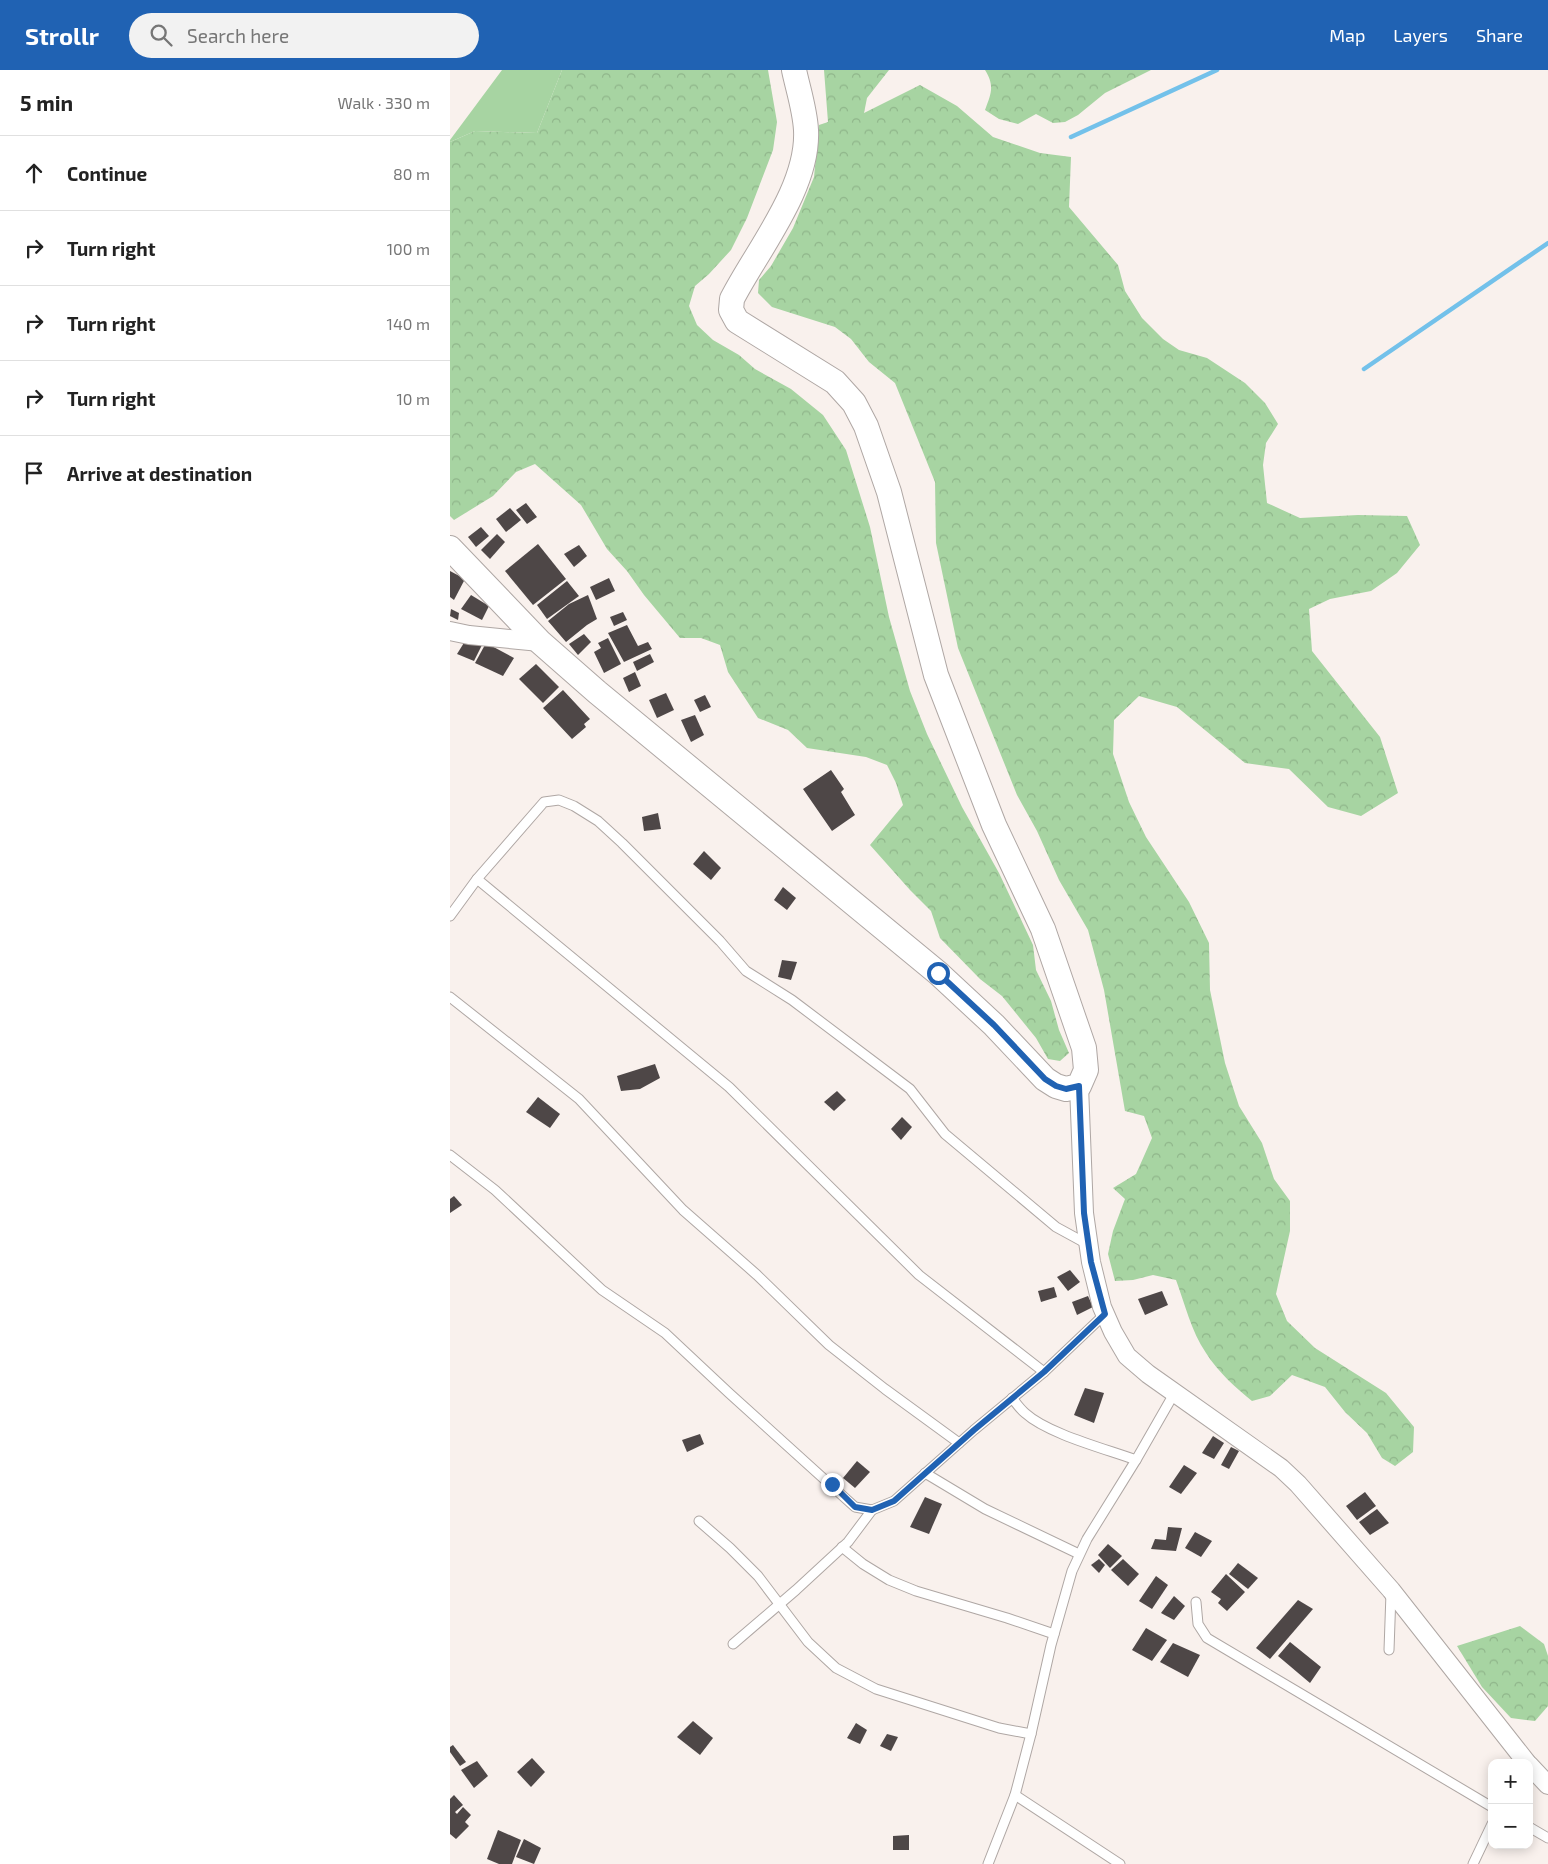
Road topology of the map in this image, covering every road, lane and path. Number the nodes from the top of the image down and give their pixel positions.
1 (794, 70) edge
2 (450, 548) edge
3 (450, 632) edge
4 (540, 642) junction
5 (477, 878) junction
6 (450, 916) edge
7 (450, 997) edge
8 (1079, 1086) junction
9 (450, 1155) edge
10 (1089, 1245) junction
11 (1105, 1314) junction
12 (1044, 1372) junction
13 (1175, 1392) junction
14 (1012, 1398) junction
15 (959, 1443) junction
16 (1136, 1460) junction
17 (925, 1473) junction
18 (872, 1510) junction
19 (699, 1521) dead end
20 (842, 1547) junction
21 (1080, 1554) junction
22 (1391, 1590) junction
23 (1196, 1602) dead end
24 (780, 1604) junction
25 (1054, 1634) junction
26 (733, 1644) dead end
27 (1389, 1650) dead end
28 (1031, 1734) junction
29 (1523, 1759) edge
30 (1533, 1770) edge
31 (1548, 1785) edge
32 (1015, 1795) junction
33 (1488, 1805) edge
34 (1533, 1829) edge
35 (1488, 1832) edge
36 (1548, 1838) edge
37 (988, 1864) edge
38 (1120, 1864) edge
39 (1473, 1864) edge

1 - 8 main road
2 - 4 main road
3 - 4 street
4 - 8 main road
5 - 6 lane
5 - 10 lane
5 - 12 lane
7 - 15 lane
8 - 10 street
9 - 18 lane
10 - 11 street
11 - 12 lane
11 - 13 street
12 - 14 lane
13 - 16 lane
13 - 22 street
14 - 15 lane
14 - 16 lane
15 - 17 lane
16 - 21 lane
17 - 18 lane
17 - 21 lane
18 - 20 lane
19 - 24 lane
20 - 24 lane
20 - 25 lane
21 - 25 lane
22 - 27 lane
22 - 29 street
23 - 33 lane
24 - 26 lane
24 - 28 lane
25 - 28 lane
28 - 32 lane
30 - 31 street
32 - 37 lane
32 - 38 lane
34 - 36 lane
35 - 39 lane

